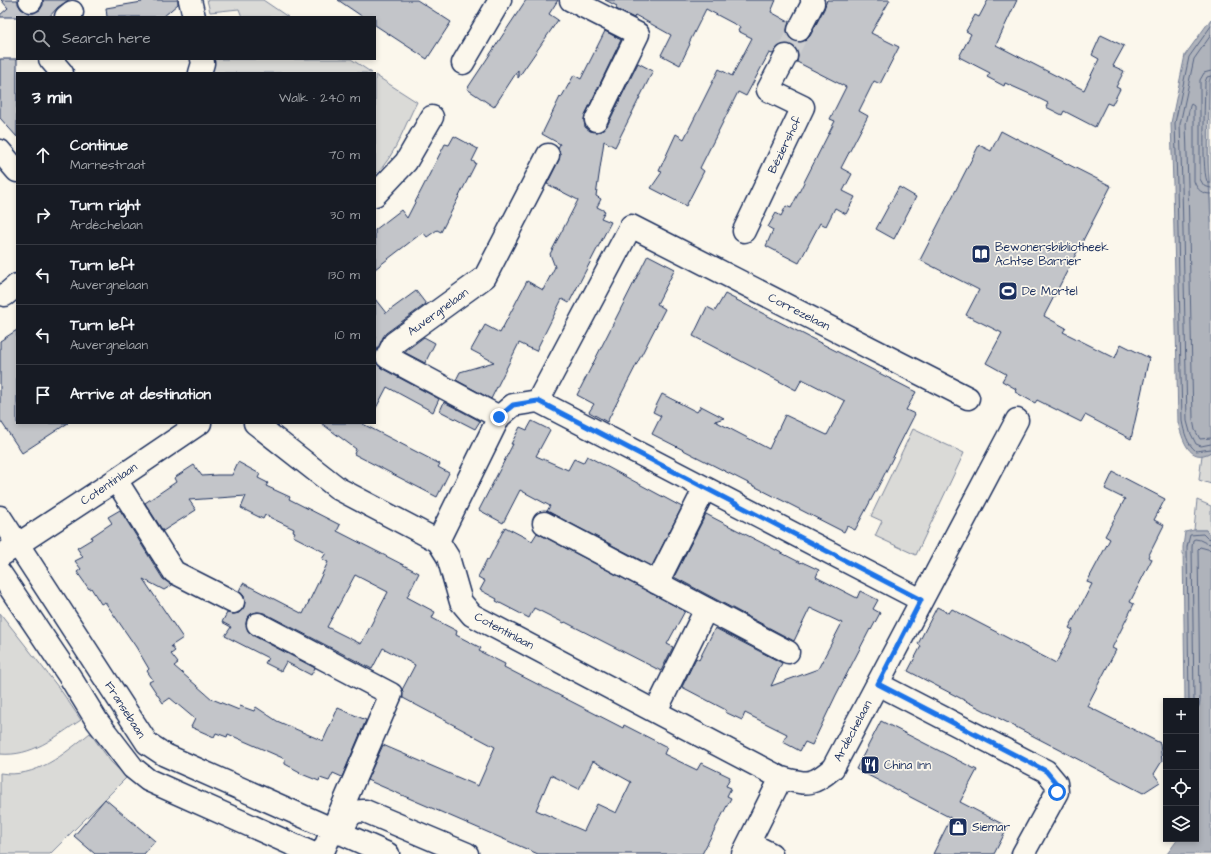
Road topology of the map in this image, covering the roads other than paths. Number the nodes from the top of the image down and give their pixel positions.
1 (190, 0) edge
2 (500, 0) edge
3 (571, 0) edge
4 (812, 0) edge
5 (194, 16) edge
6 (799, 30) tunnel mouth
7 (786, 56) tunnel mouth
8 (51, 60) edge
9 (202, 60) edge
10 (463, 63) dead end
11 (61, 72) edge
12 (200, 72) edge
13 (432, 117) dead end
14 (596, 120) dead end
15 (0, 151) edge
16 (548, 155) dead end
17 (16, 170) edge
18 (376, 194) edge
19 (744, 232) dead end
20 (968, 398) dead end
21 (538, 401) junction
22 (499, 417) junction
23 (1017, 420) dead end
24 (199, 424) edge
25 (256, 424) edge
26 (116, 480) junction
27 (705, 488) junction
28 (0, 517) edge
29 (544, 523) dead end
30 (438, 541) junction
31 (9, 550) edge
32 (0, 573) edge
33 (657, 583) junction
34 (921, 600) junction
35 (233, 602) dead end
36 (706, 608) junction
37 (258, 624) dead end
38 (788, 652) dead end
39 (878, 684) junction
40 (656, 711) junction
41 (781, 778) junction
42 (337, 832) junction
43 (746, 849) edge
44 (314, 854) edge
45 (322, 854) edge
46 (388, 854) edge
47 (467, 854) edge
48 (771, 854) edge
49 (1023, 854) edge

1 - 5 street
2 - 10 street
3 - 14 street
4 - 6 street
7 - 19 street, Béziershof
8 - 11 street
9 - 12 street
13 - 18 street
15 - 17 street
16 - 22 street, Auvergnelaan
20 - 21 street, Correzelaan
21 - 22 street
21 - 27 street
22 - 30 street
23 - 34 street, Ardèchelaan
24 - 26 street, Cotentinlaan
25 - 30 street
26 - 31 street, Cotentinlaan
26 - 35 street
27 - 33 street
27 - 34 street
28 - 31 street, Fransebaan
29 - 33 street
30 - 40 street, Cotentinlaan
31 - 42 street, Fransebaan
32 - 44 street
33 - 36 street
34 - 39 street, Ardèchelaan
36 - 38 street
36 - 40 street
37 - 42 street
39 - 41 street, Ardèchelaan
39 - 49 street
40 - 41 street, Cotentinlaan
41 - 43 street
42 - 45 street
42 - 46 street, Fransebaan
42 - 47 street
43 - 48 street

